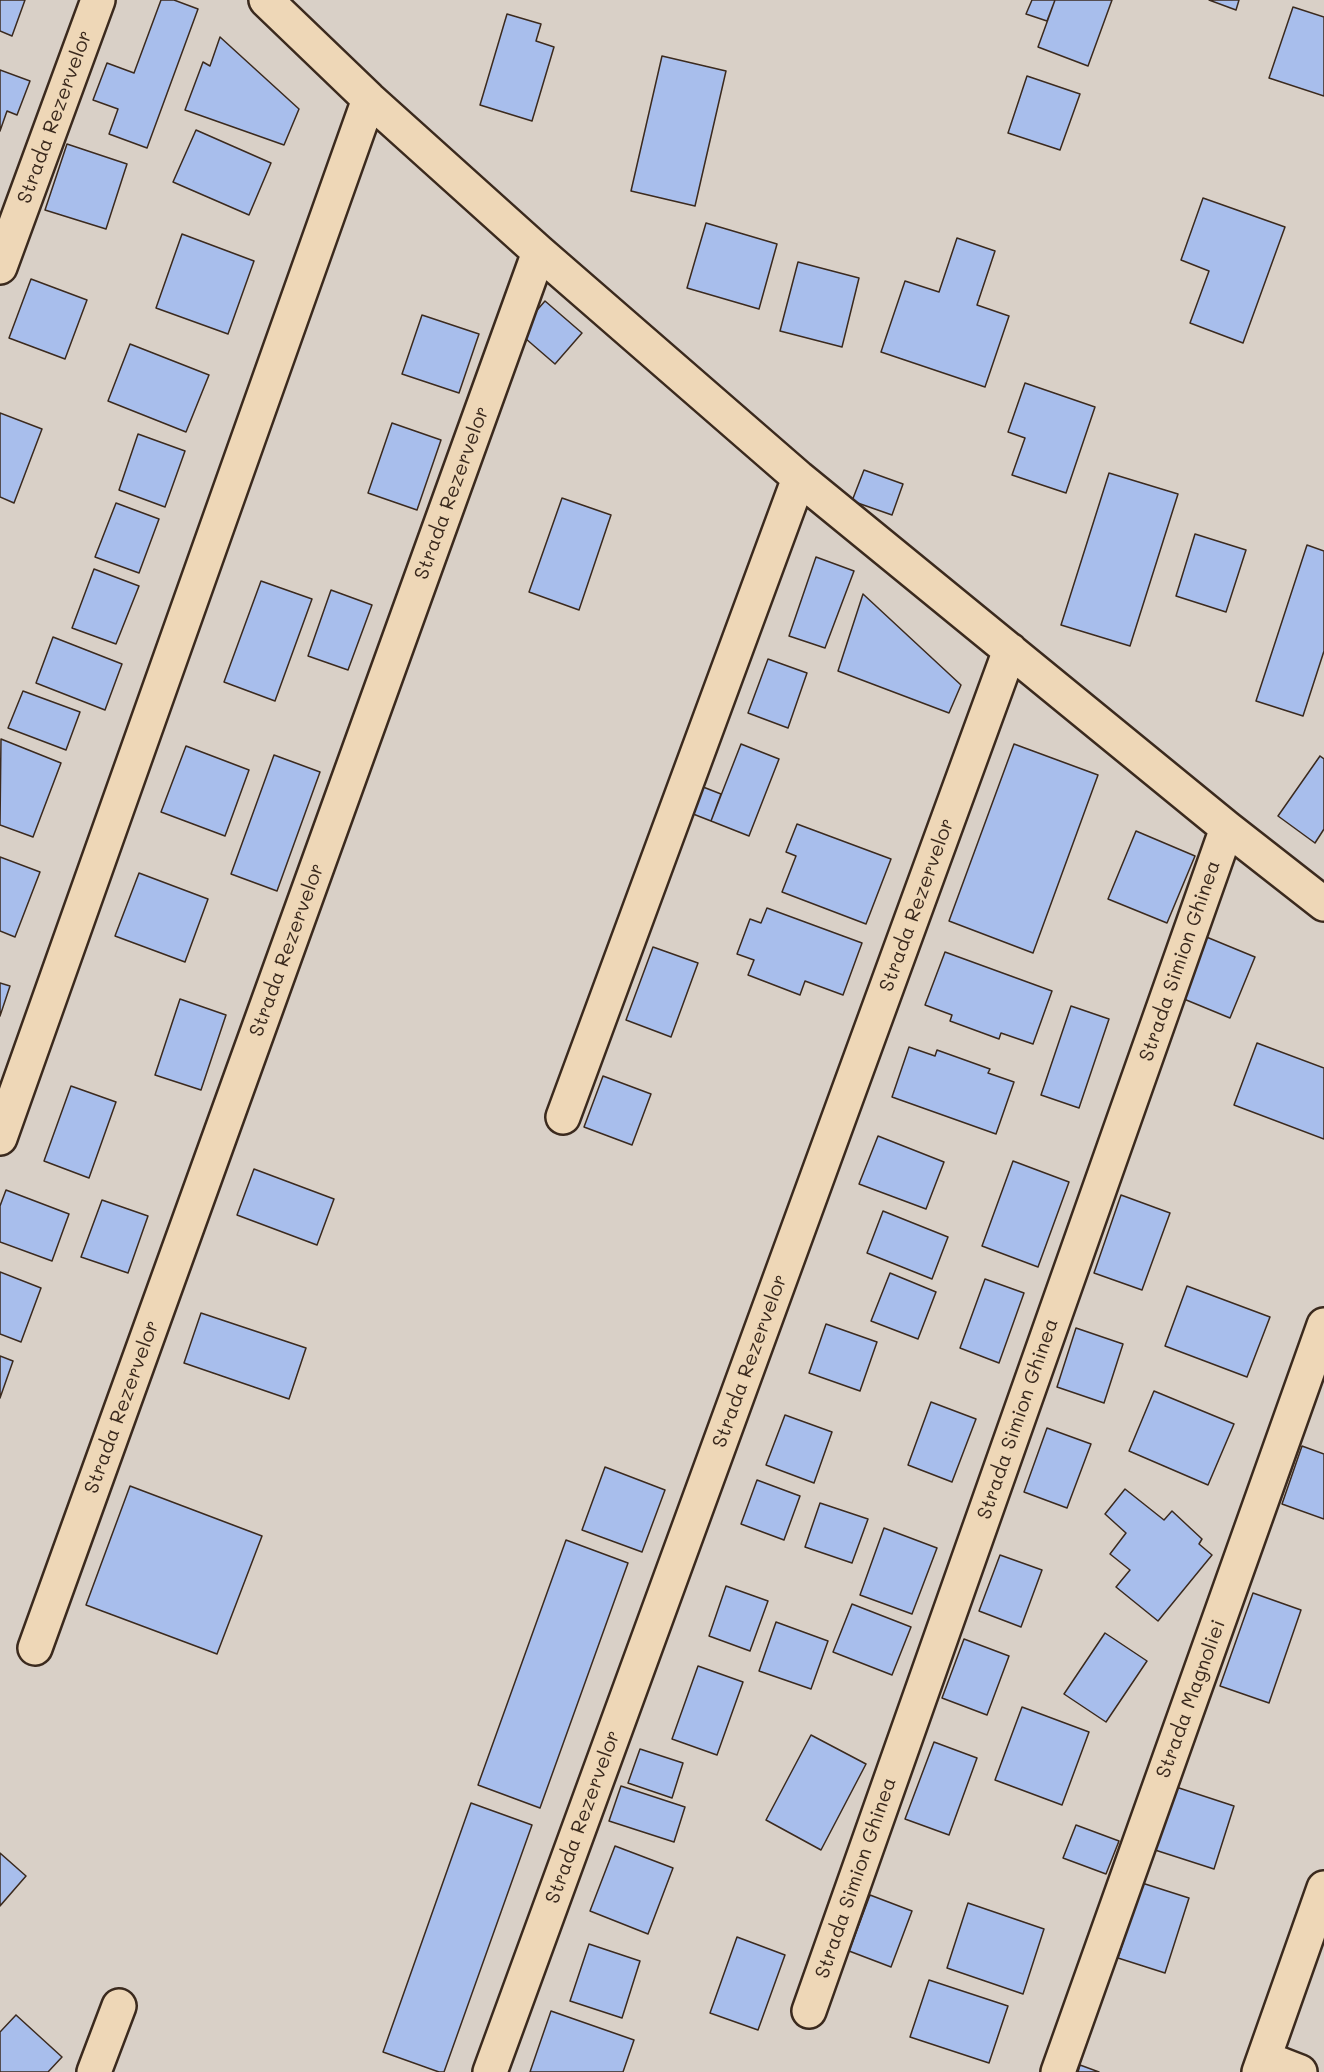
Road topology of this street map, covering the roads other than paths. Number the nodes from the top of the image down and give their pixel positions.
1 (98, 0) edge
2 (273, 3) edge
3 (369, 99) junction
4 (539, 252) junction
5 (0, 267) edge
6 (799, 478) junction
7 (1010, 650) junction
8 (1227, 828) junction
9 (1324, 904) edge
10 (563, 1118) dead end
11 (0, 1138) edge
12 (1324, 1326) edge
13 (35, 1648) dead end
14 (1324, 1888) edge
15 (1316, 1938) edge
16 (119, 2006) dead end
17 (809, 2011) dead end
18 (1261, 2065) edge
19 (93, 2072) edge
20 (490, 2072) edge
21 (1058, 2072) edge
22 (1300, 2072) edge

1 - 5 street, Strada Rezervelor
2 - 3 street
3 - 4 street
3 - 11 street
4 - 6 street
4 - 13 street, Strada Rezervelor
6 - 7 street
6 - 10 street
7 - 8 street
7 - 20 street, Strada Rezervelor
8 - 9 street
8 - 17 street, Strada Simion Ghinea
12 - 21 street, Strada Magnoliei
14 - 15 street
15 - 18 street
16 - 19 street
18 - 22 street

